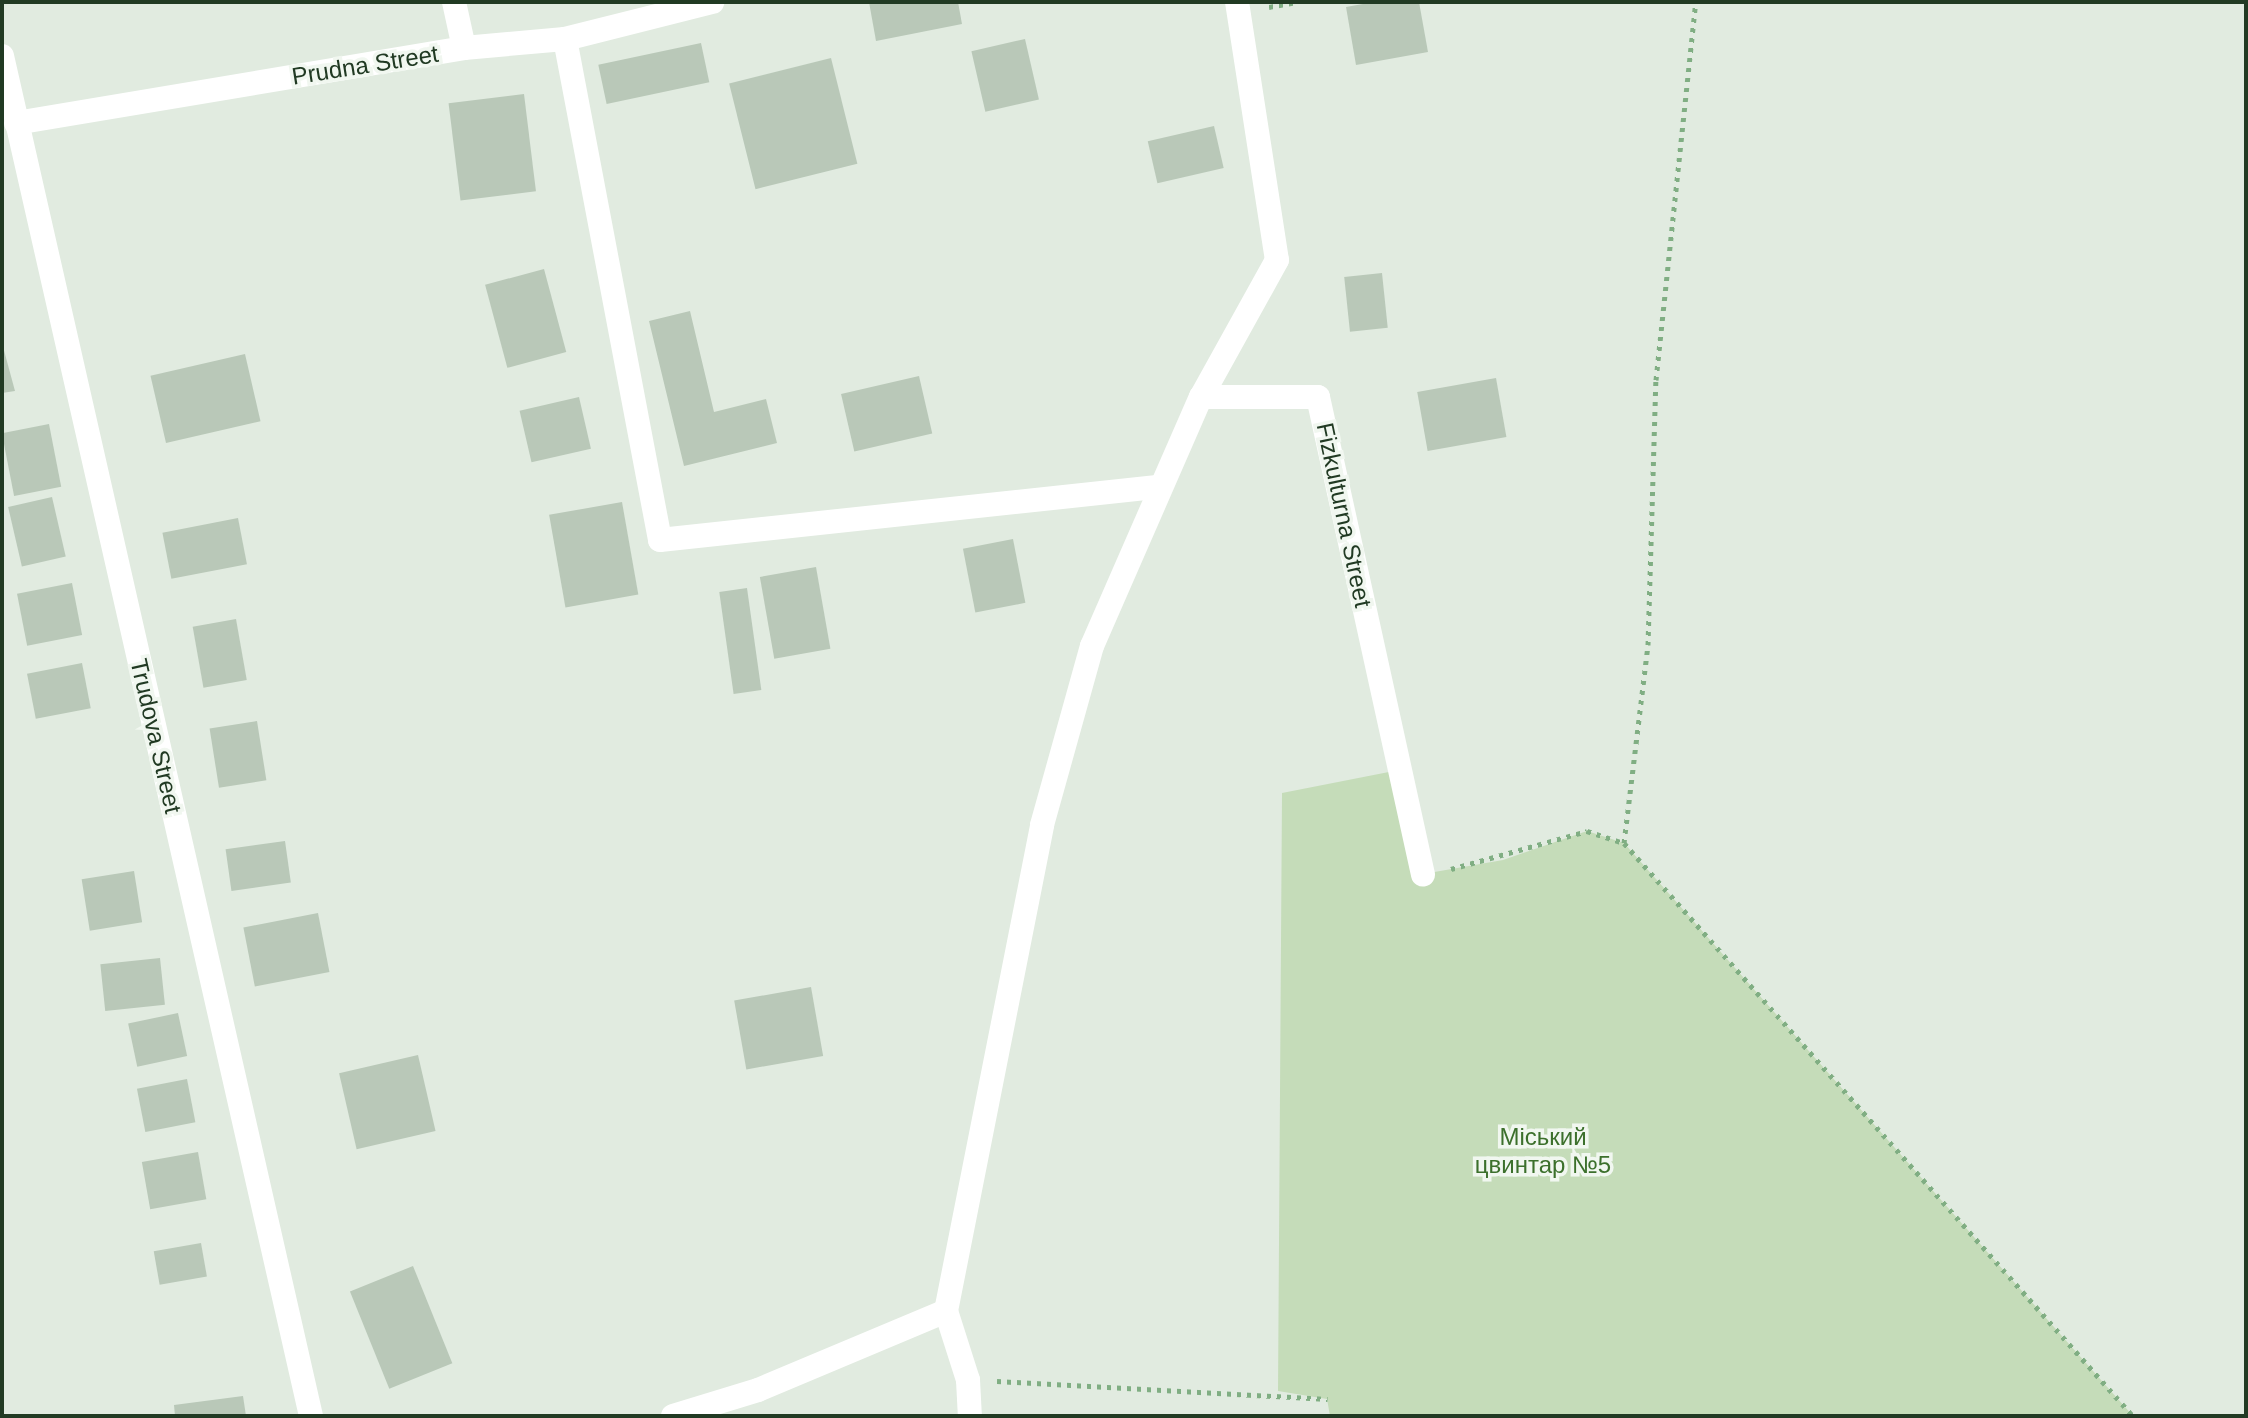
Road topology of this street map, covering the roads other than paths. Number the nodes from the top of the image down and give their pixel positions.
1 (454, 2) edge
2 (712, 2) edge
3 (1237, 2) edge
4 (565, 39) junction
5 (464, 48) junction
6 (2, 56) edge
7 (16, 123) junction
8 (1201, 397) junction
9 (1157, 487) junction
10 (1423, 875) road end
11 (946, 1311) junction
12 (311, 1416) edge
13 (673, 1416) edge
14 (970, 1416) edge

1 - 5 street
2 - 4 street, Prudna Street
3 - 8 street
4 - 5 street, Prudna Street
4 - 9 street
5 - 7 street, Prudna Street
6 - 7 street, Trudova Street
7 - 12 street, Trudova Street
8 - 9 street
8 - 10 street, Fizkulturna Street
9 - 11 street
11 - 13 street
11 - 14 street

